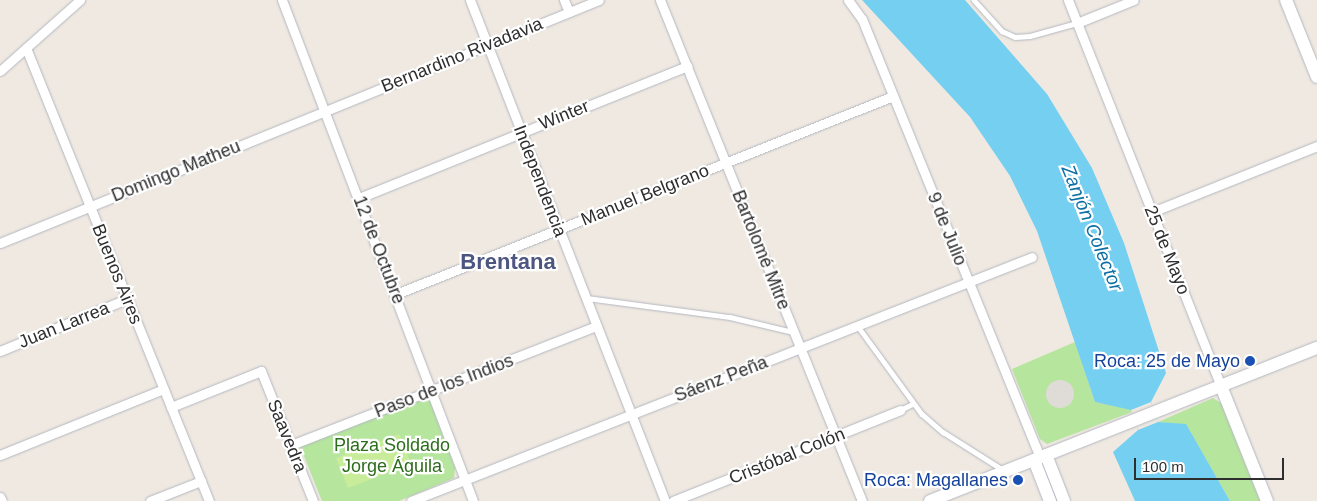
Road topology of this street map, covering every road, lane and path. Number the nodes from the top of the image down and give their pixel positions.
1 (80, 0) edge
2 (282, 0) edge
3 (470, 0) edge
4 (564, 0) edge
5 (599, 0) edge
6 (660, 0) edge
7 (974, 0) edge
8 (1068, 0) edge
9 (1134, 0) edge
10 (1286, 0) edge
11 (849, 1) edge
12 (569, 12) junction
13 (1077, 23) junction
14 (487, 45) junction
15 (26, 48) junction
16 (687, 66) junction
17 (0, 71) edge
18 (1317, 77) edge
19 (893, 96) junction
20 (325, 110) junction
21 (521, 132) junction
22 (1317, 146) edge
23 (726, 163) junction
24 (359, 198) junction
25 (90, 206) junction
26 (1152, 212) junction
27 (559, 229) junction
28 (0, 243) edge
29 (1032, 256) dead end
30 (968, 281) junction
31 (396, 294) junction
32 (586, 298) junction
33 (127, 299) junction
34 (857, 325) junction
35 (597, 326) junction
36 (794, 333) junction
37 (800, 348) junction
38 (1317, 348) edge
39 (0, 350) edge
40 (1221, 386) junction
41 (164, 389) junction
42 (432, 390) junction
43 (913, 404) junction
44 (171, 407) junction
45 (900, 410) joint
46 (631, 414) junction
47 (836, 436) junction
48 (291, 445) junction
49 (0, 455) edge
50 (1040, 458) junction
51 (1005, 471) junction
52 (465, 480) junction
53 (201, 481) junction
54 (0, 497) edge
55 (2, 501) edge
56 (150, 501) edge
57 (208, 501) edge
58 (314, 501) edge
59 (411, 501) edge
60 (473, 501) edge
61 (665, 501) edge
62 (673, 501) edge
63 (862, 501) edge
64 (930, 501) edge
65 (1050, 501) edge
66 (1064, 501) edge
67 (1267, 501) edge

1 - 15 street
2 - 20 street, 12 de Octubre
3 - 14 street, Independencia
4 - 12 street
5 - 12 street, Bernardino Rivadavia
6 - 16 street, Bartolomé Mitre
7 - 13 lane
8 - 13 street, 25 de Mayo
9 - 13 street
10 - 18 main road
11 - 19 street, 9 de Julio
12 - 14 street, Bernardino Rivadavia
13 - 26 street, 25 de Mayo
14 - 20 street, Bernardino Rivadavia
14 - 21 street, Independencia
15 - 17 street
15 - 25 street, Buenos Aires
16 - 21 street, Winter
16 - 23 street, Bartolomé Mitre
19 - 23 street, Manuel Belgrano
19 - 30 street, 9 de Julio
20 - 24 street, 12 de Octubre
20 - 25 street, Domingo Matheu
21 - 24 street, Winter
21 - 27 street, Independencia
22 - 26 street
23 - 27 street, Manuel Belgrano
23 - 36 street, Bartolomé Mitre
24 - 31 street, 12 de Octubre
25 - 28 street, Domingo Matheu
25 - 33 street, Buenos Aires
26 - 40 street, 25 de Mayo
27 - 31 street, Manuel Belgrano
27 - 32 street, Independencia
29 - 30 street, Sáenz Peña
30 - 34 street, Sáenz Peña
30 - 50 street, 9 de Julio
31 - 42 street, 12 de Octubre
32 - 35 street, Independencia
32 - 36 lane
33 - 39 street, Juan Larrea
33 - 41 street, Buenos Aires
34 - 37 street, Sáenz Peña
34 - 43 lane
35 - 42 street, Paso de los Indios
35 - 46 street, Independencia
36 - 37 street, Bartolomé Mitre
37 - 46 street, Sáenz Peña
37 - 47 street, Bartolomé Mitre
38 - 40 main road
40 - 50 main road
40 - 67 main road, 25 de Mayo
41 - 44 street, Buenos Aires
41 - 49 street
42 - 48 street, Paso de los Indios
42 - 52 street, 12 de Octubre
43 - 45 lane
43 - 51 lane
44 - 48 street, Saavedra
44 - 53 street, Buenos Aires
45 - 47 street, Cristóbal Colón
46 - 52 street, Sáenz Peña
46 - 61 street, Independencia
47 - 62 street, Cristóbal Colón
47 - 63 street, Bartolomé Mitre
48 - 58 street, Saavedra
50 - 51 main road
50 - 65 main road, 9 de Julio
50 - 66 main road, 9 de Julio
51 - 64 main road
52 - 59 street, Sáenz Peña
52 - 60 street, 12 de Octubre
53 - 56 street
53 - 57 street, Buenos Aires
54 - 55 street

